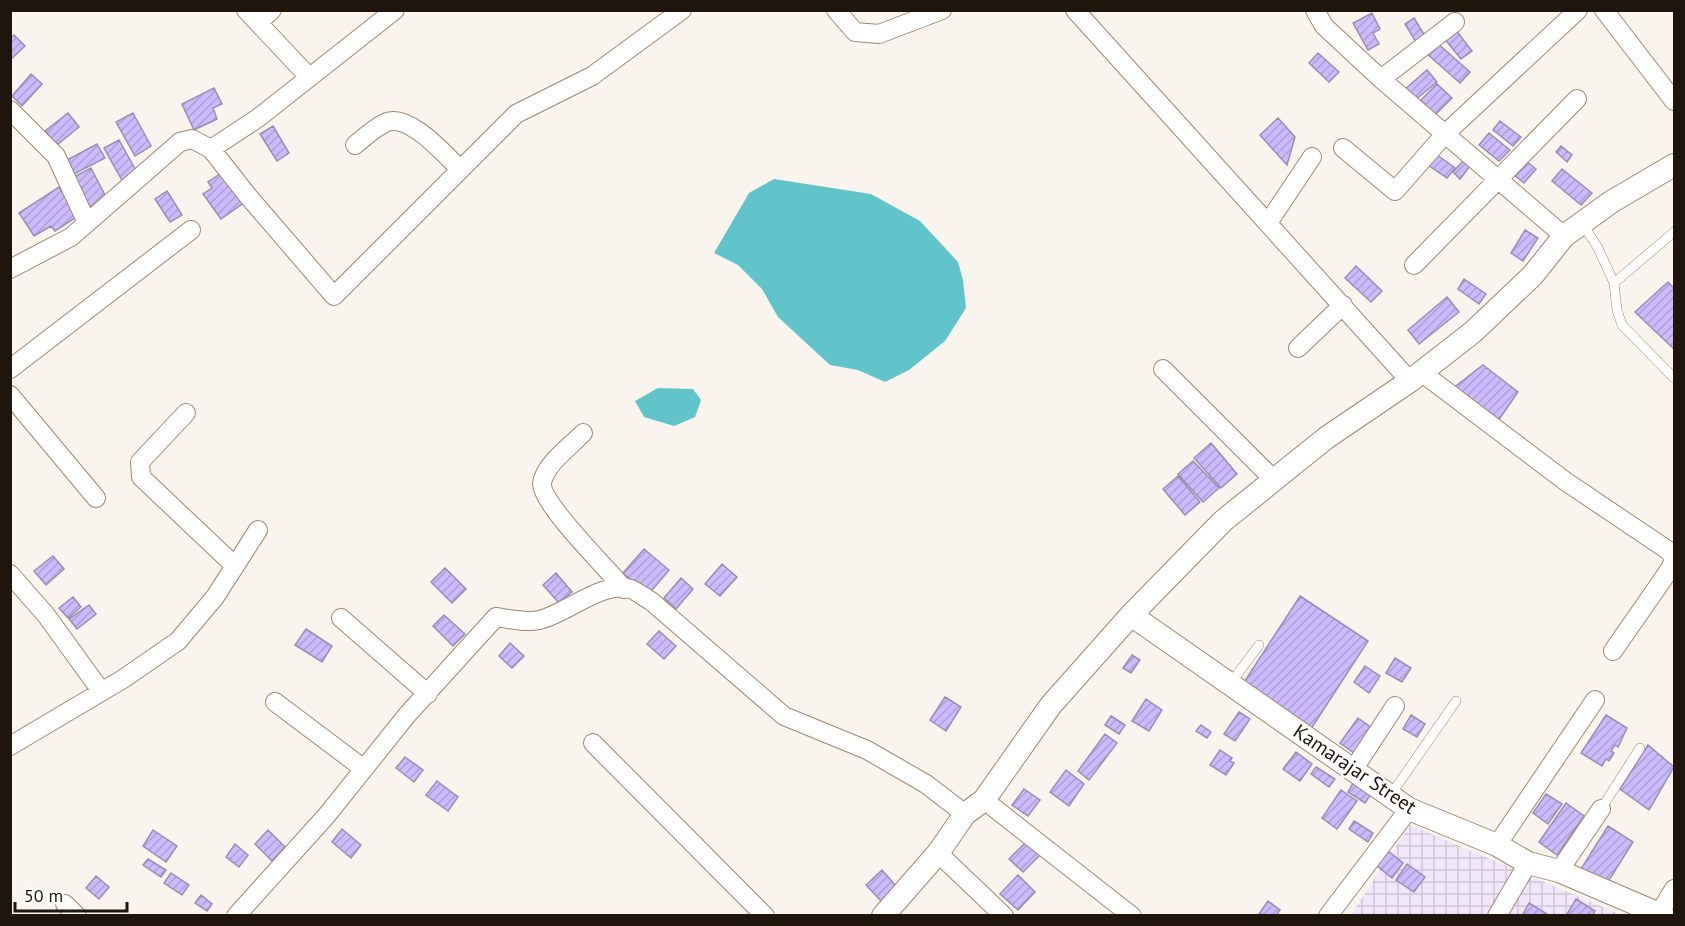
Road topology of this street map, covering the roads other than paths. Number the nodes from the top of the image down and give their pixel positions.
1 (272, 10) edge
2 (395, 10) edge
3 (682, 10) edge
4 (836, 10) edge
5 (942, 10) edge
6 (1075, 10) edge
7 (1315, 10) edge
8 (1578, 10) edge
9 (1604, 10) edge
10 (252, 17) edge
11 (1455, 22) dead end
12 (309, 77) junction
13 (1381, 79) junction
14 (1577, 99) dead end
15 (1674, 101) edge
16 (10, 110) edge
17 (1445, 135) junction
18 (356, 145) dead end
19 (1343, 148) dead end
20 (211, 149) junction
21 (1312, 157) dead end
22 (1674, 165) edge
23 (460, 169) junction
24 (1498, 179) junction
25 (87, 223) junction
26 (1268, 223) junction
27 (1582, 223) junction
28 (191, 230) dead end
29 (1674, 232) edge
30 (1564, 236) junction
31 (1414, 265) dead end
32 (10, 269) edge
33 (1614, 283) junction
34 (1343, 305) junction
35 (1298, 348) dead end
36 (10, 369) edge
37 (1163, 369) dead end
38 (1415, 376) junction
39 (1674, 378) edge
40 (10, 395) edge
41 (186, 413) dead end
42 (583, 434) dead end
43 (1274, 480) junction
44 (96, 498) dead end
45 (258, 530) dead end
46 (235, 566) junction
47 (10, 574) edge
48 (624, 589) junction
49 (1131, 615) junction
50 (341, 618) dead end
51 (1259, 645) dead end
52 (1613, 651) dead end
53 (1230, 684) junction
54 (101, 691) junction
55 (428, 694) junction
56 (1455, 700) dead end
57 (1594, 700) dead end
58 (275, 702) dead end
59 (1395, 706) dead end
60 (592, 743) dead end
61 (10, 746) edge
62 (1640, 748) dead end
63 (364, 769) junction
64 (1353, 770) junction
65 (1390, 796) junction
66 (984, 800) junction
67 (1409, 809) junction
68 (1601, 809) joint
69 (965, 814) junction
70 (1497, 845) junction
71 (938, 853) junction
72 (1528, 862) junction
73 (1559, 871) junction
74 (1674, 889) edge
75 (890, 913) edge
76 (1662, 914) edge
77 (236, 915) edge
78 (765, 915) edge
79 (1004, 915) edge
80 (1132, 915) edge
81 (1328, 915) edge
82 (1497, 915) edge

1 - 10 street
2 - 12 street
3 - 23 street
4 - 5 street
6 - 26 street
7 - 13 street
8 - 17 street
9 - 15 street
10 - 12 street
11 - 13 street
12 - 20 street
13 - 17 street
14 - 24 street
16 - 25 street
17 - 19 street
17 - 24 street
18 - 23 street
20 - 23 street
20 - 25 street
21 - 26 street
22 - 27 street
24 - 30 street
24 - 31 street
25 - 32 street
26 - 34 street
27 - 30 street
27 - 33 lane
28 - 36 street
29 - 33 lane
30 - 38 street
33 - 39 lane
34 - 35 street
34 - 38 street
37 - 43 street
38 - 43 street
38 - 52 street
40 - 44 street
41 - 46 street
42 - 48 street
43 - 49 street
45 - 46 street
46 - 54 street
47 - 54 street
48 - 55 street
48 - 69 street
49 - 53 street, Kamarajar Street
49 - 66 street
50 - 55 street
51 - 53 lane
53 - 64 street, Kamarajar Street
54 - 61 street
55 - 63 street
56 - 65 lane
57 - 70 street
58 - 63 street
59 - 64 street
60 - 78 street
62 - 68 lane
63 - 77 street
64 - 65 street, Kamarajar Street
65 - 67 street, Kamarajar Street
66 - 69 street
66 - 80 street
67 - 70 street, Kamarajar Street
67 - 81 street
68 - 73 street
69 - 71 street
70 - 72 street, Kamarajar Street
71 - 75 street
71 - 79 street
72 - 73 street, Kamarajar Street
72 - 82 street
73 - 76 street, Kamarajar Street
74 - 76 street

